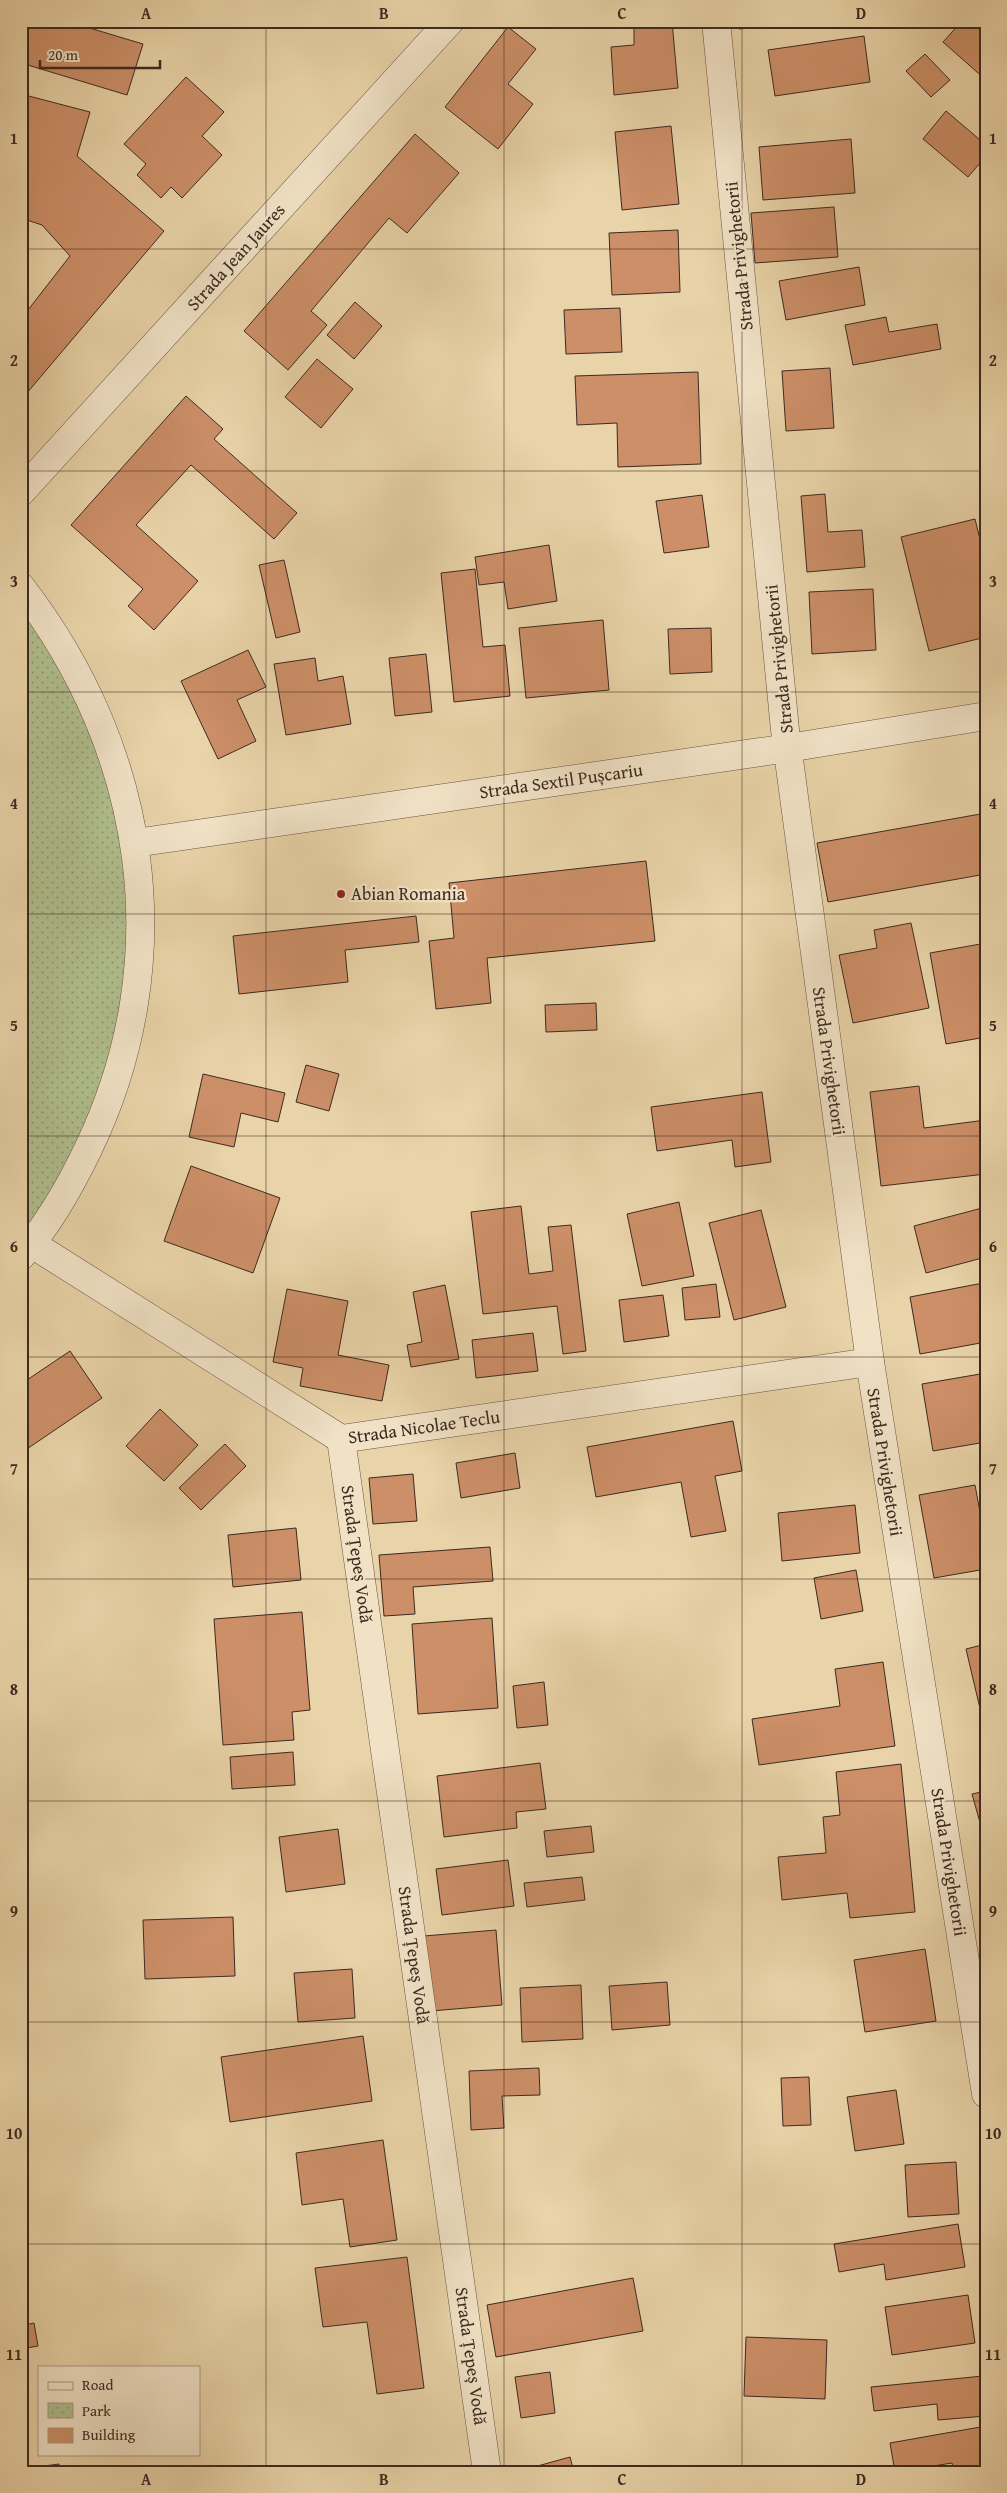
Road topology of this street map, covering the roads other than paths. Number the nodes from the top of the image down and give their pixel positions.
1 (450, 21) edge
2 (716, 21) edge
3 (21, 492) edge
4 (21, 588) edge
5 (986, 716) edge
6 (788, 748) junction
7 (135, 843) junction
8 (26, 1250) edge
9 (870, 1362) junction
10 (341, 1439) junction
11 (986, 2094) edge
12 (487, 2472) edge

1 - 3 street, Strada Jean Jaures
2 - 6 street, Strada Privighetorii
4 - 7 street
5 - 6 street, Strada Sextil Pușcariu
6 - 7 street, Strada Sextil Pușcariu
6 - 9 street, Strada Privighetorii
7 - 8 street
8 - 10 street, Strada Nicolae Teclu
9 - 10 street, Strada Nicolae Teclu
9 - 11 street, Strada Privighetorii
10 - 12 street, Strada Țepeș Vodă

